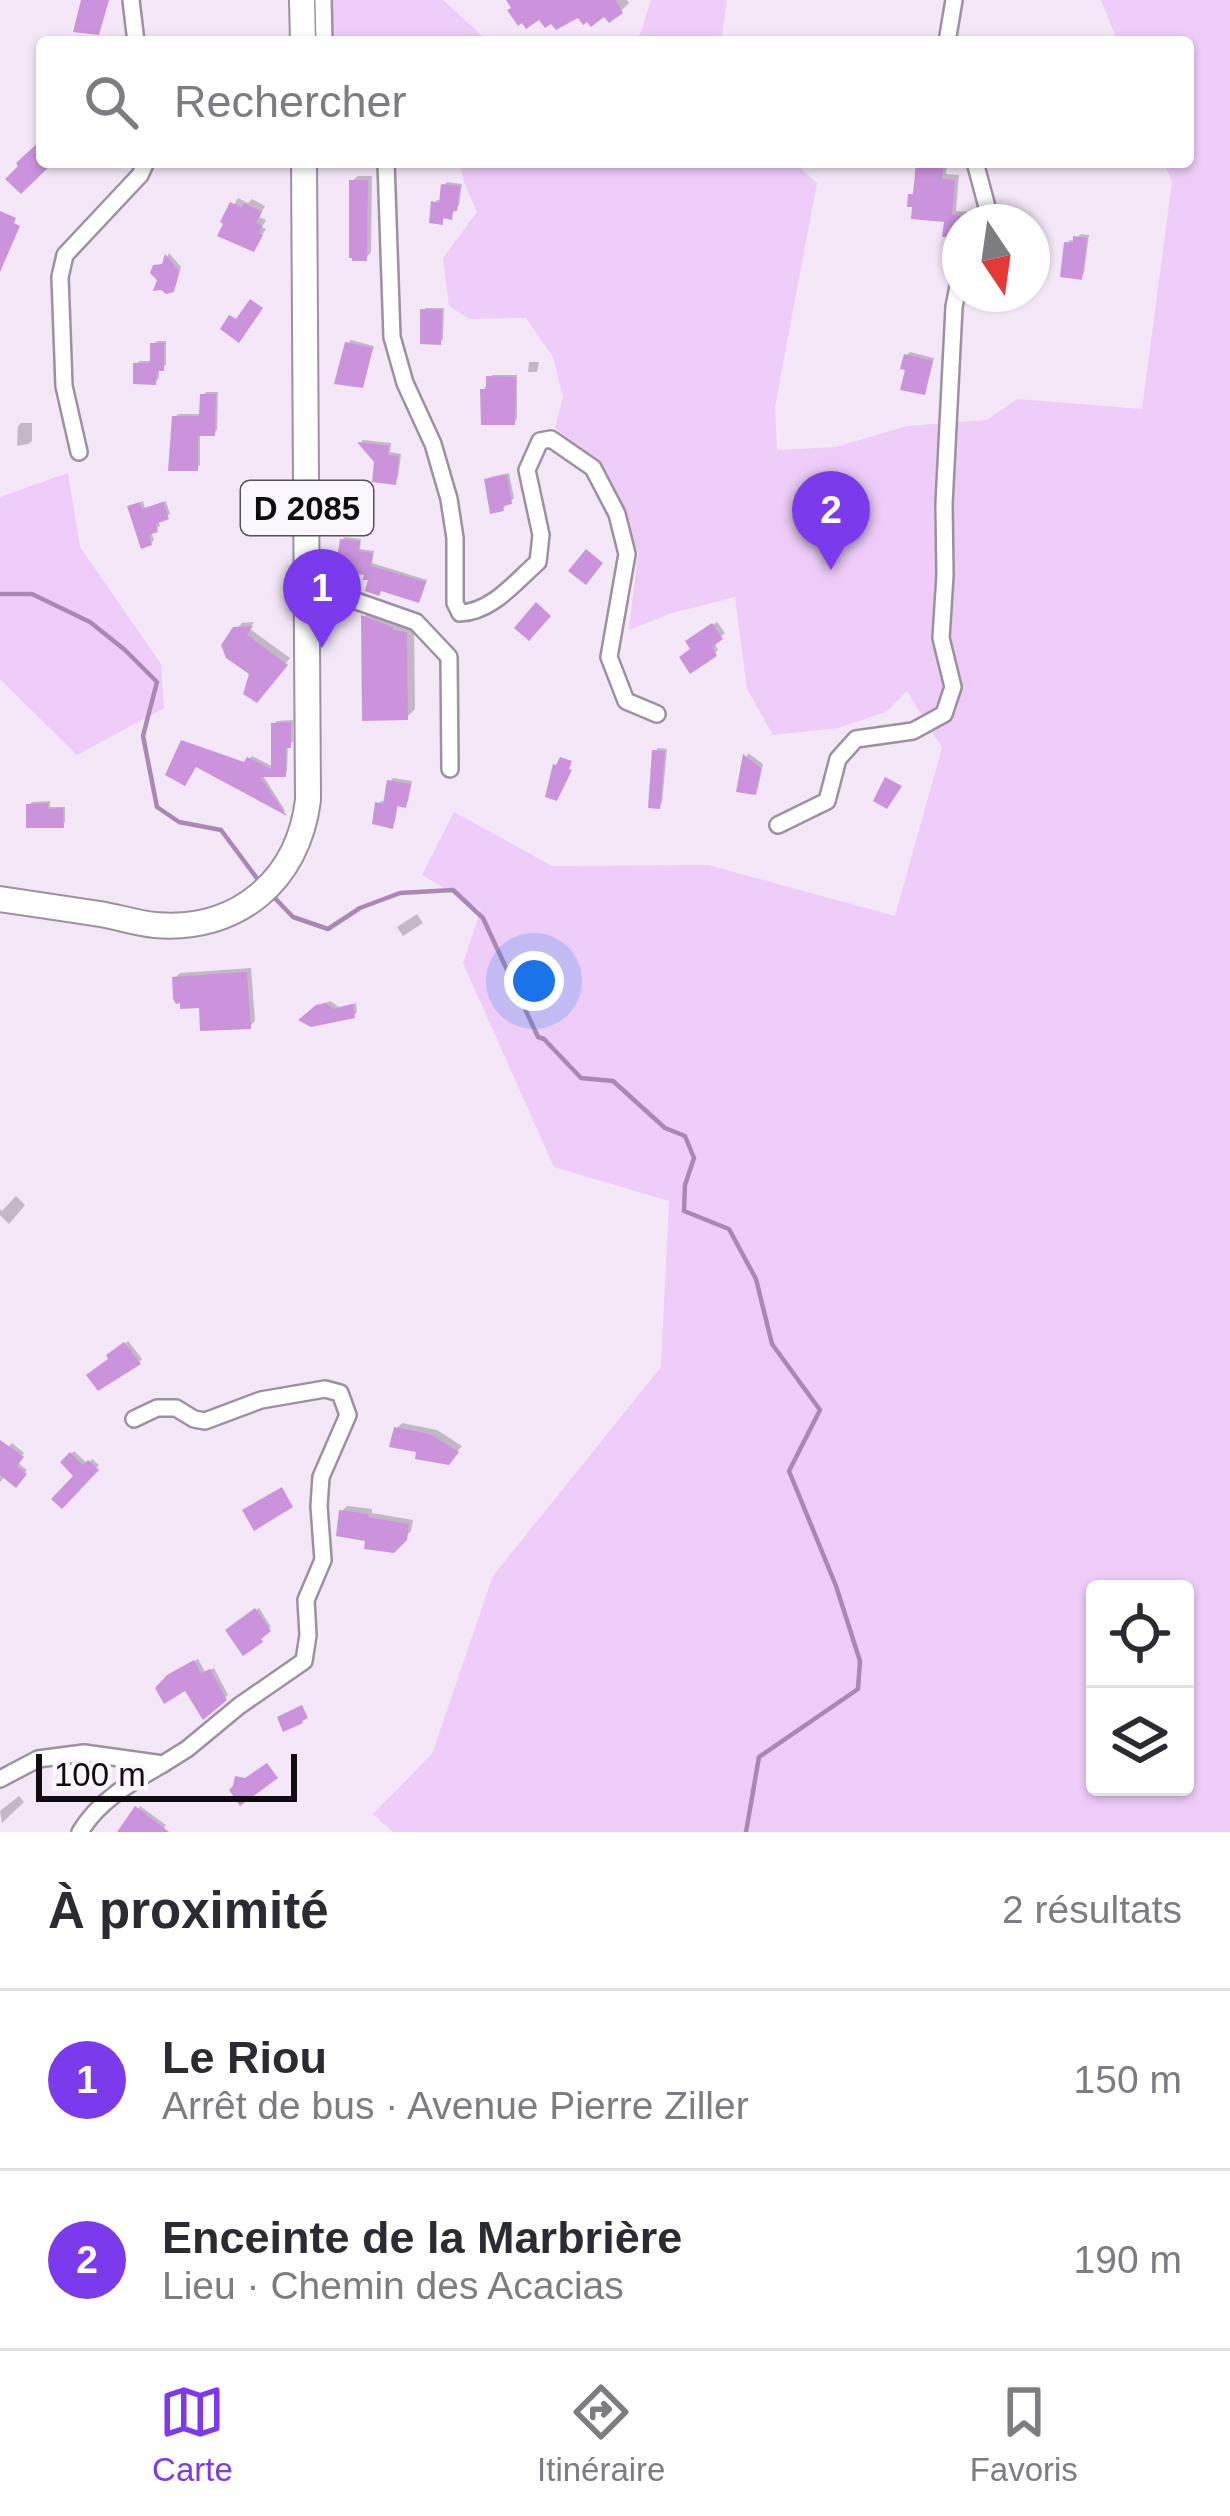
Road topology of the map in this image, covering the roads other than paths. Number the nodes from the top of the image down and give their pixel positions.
1 (130, 0) edge
2 (302, 0) edge
3 (323, 0) edge
4 (954, 0) edge
5 (135, 36) edge
6 (303, 36) edge
7 (324, 36) edge
8 (948, 36) edge
9 (143, 168) edge
10 (304, 168) edge
11 (386, 168) edge
12 (977, 168) edge
13 (986, 204) edge
14 (954, 312) edge
15 (79, 452) dead end
16 (308, 589) junction
17 (657, 714) dead end
18 (450, 769) dead end
19 (778, 825) dead end
20 (0, 899) edge
21 (134, 1419) dead end
22 (163, 1764) junction
23 (0, 1779) edge
24 (80, 1832) edge

1 - 5 street
2 - 6 main road
3 - 7 street
4 - 8 street
9 - 15 street
10 - 16 main road, D 2085
11 - 17 street
12 - 13 street
14 - 19 street
16 - 18 street
16 - 20 main road, D 2085
21 - 22 street
22 - 23 street
22 - 24 street

